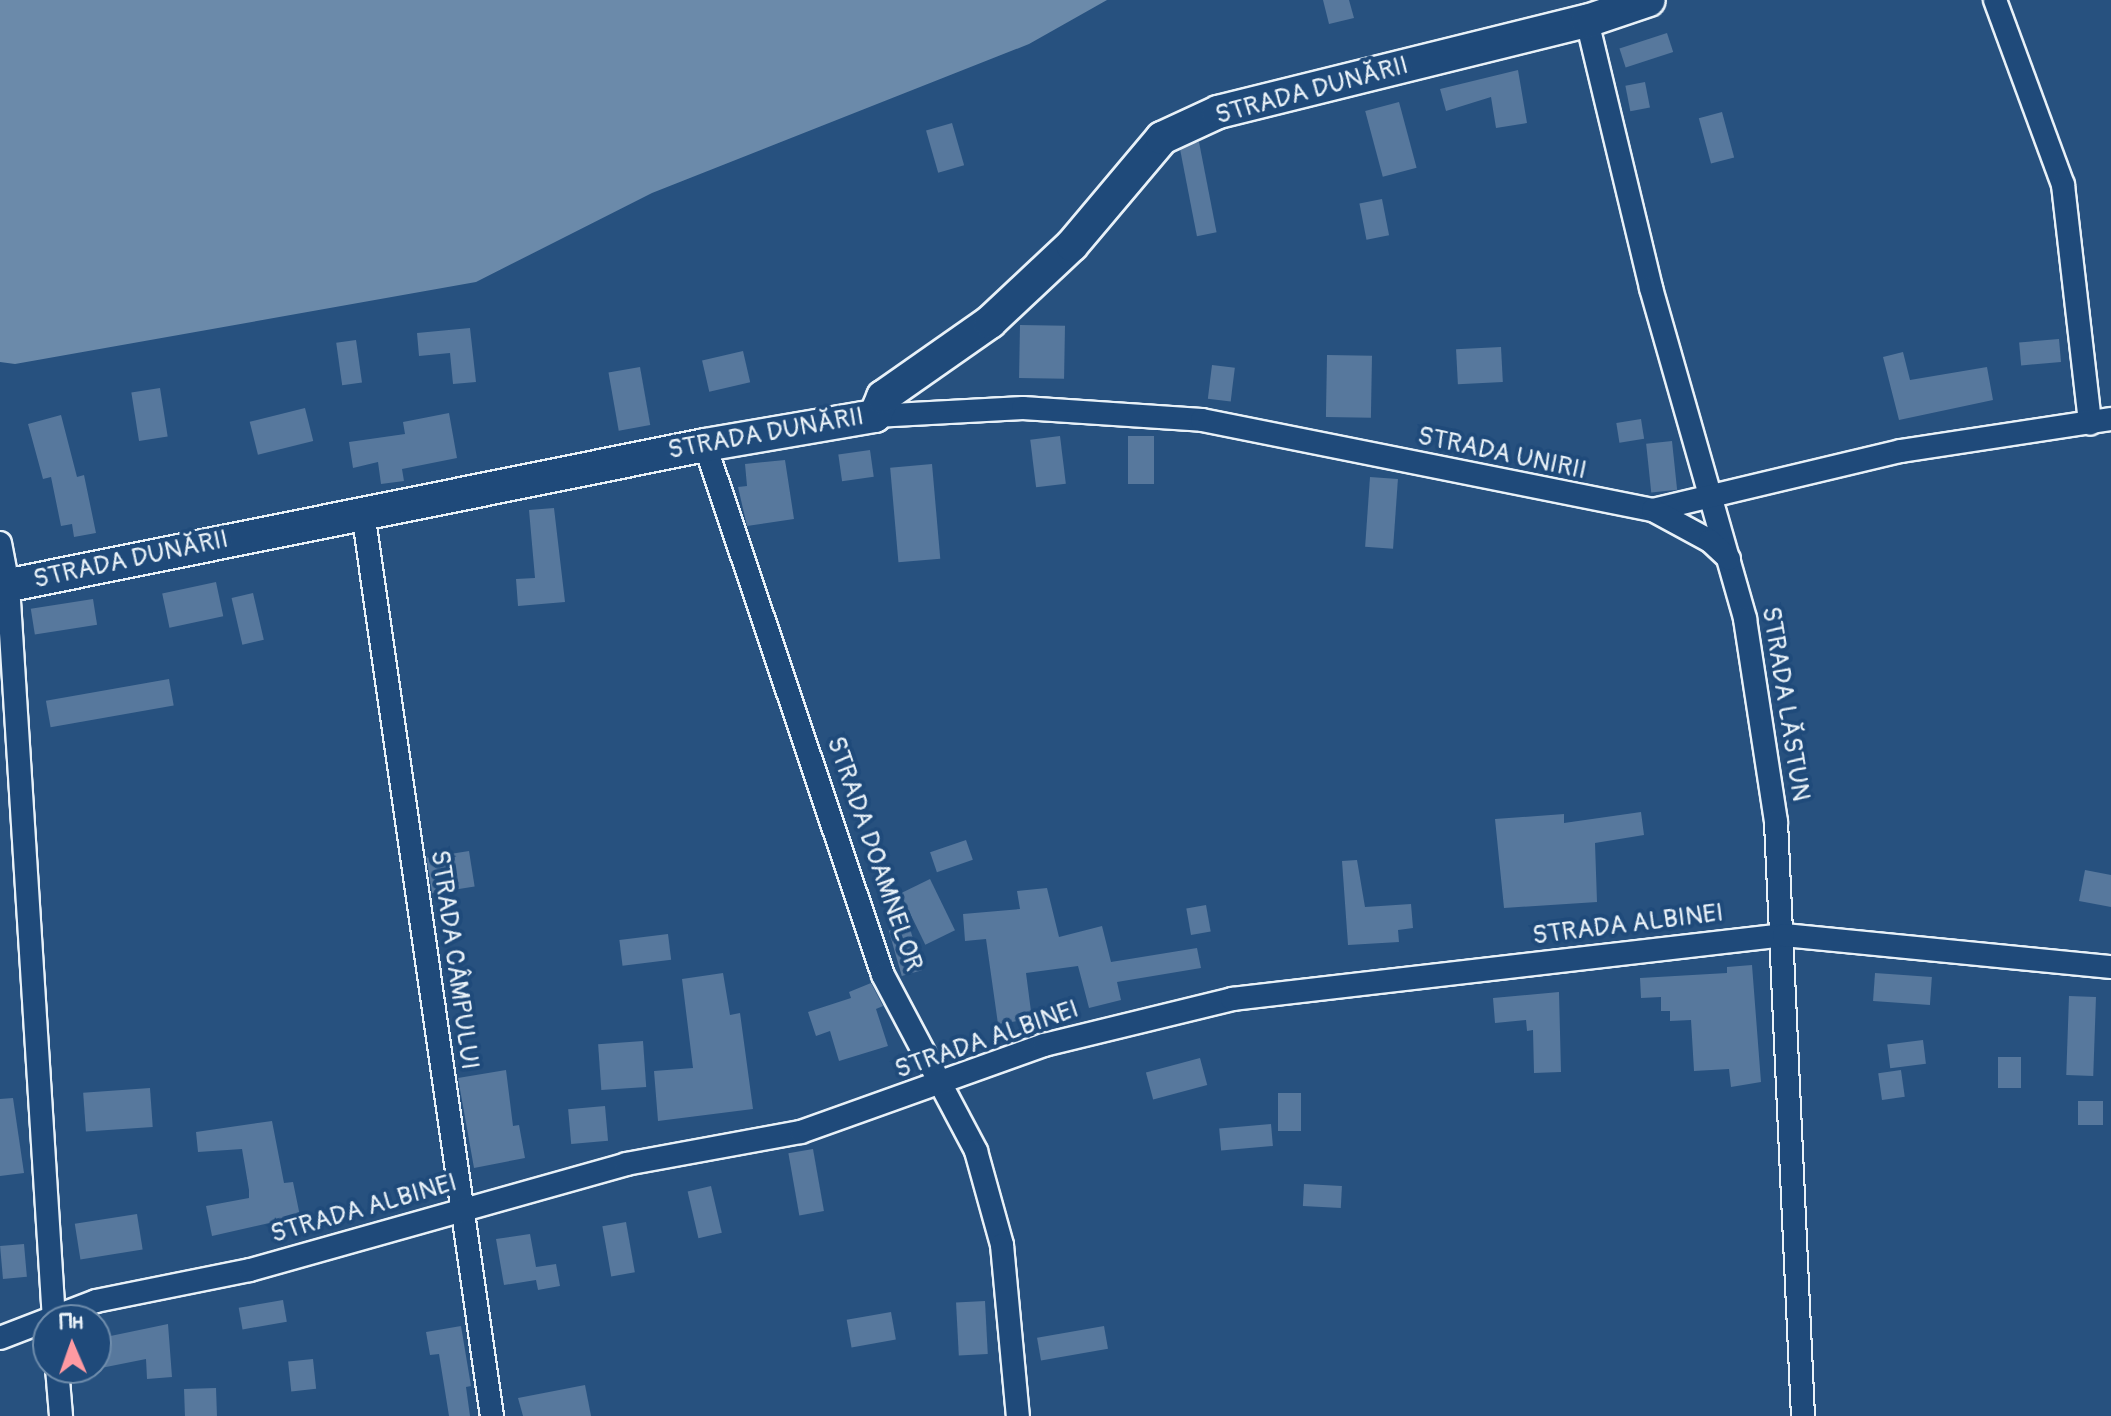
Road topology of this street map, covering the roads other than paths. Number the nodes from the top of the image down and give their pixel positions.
1 (1649, 0) edge
2 (1995, 0) edge
3 (1587, 21) junction
4 (875, 416) junction
5 (2100, 421) edge
6 (705, 445) junction
7 (1711, 493) junction
8 (1653, 510) junction
9 (363, 512) junction
10 (0, 543) edge
11 (1730, 559) junction
12 (4, 586) edge
13 (1784, 935) junction
14 (2111, 967) edge
15 (942, 1084) junction
16 (460, 1211) junction
17 (53, 1304) edge
18 (89, 1304) edge
19 (32, 1327) edge
20 (0, 1338) edge
21 (58, 1384) edge
22 (61, 1416) edge
23 (492, 1416) edge
24 (1018, 1416) edge
25 (1803, 1416) edge

1 - 3 main road, STRADA DUNĂRII
2 - 5 street
3 - 4 main road, STRADA DUNĂRII
3 - 7 street, STRADA LĂSTUN
4 - 6 main road, STRADA DUNĂRII
4 - 8 street, STRADA UNIRII
5 - 7 street, STRADA UNIRII
6 - 9 main road, STRADA DUNĂRII
6 - 15 street, STRADA DOAMNELOR
7 - 8 street, STRADA UNIRII
7 - 11 street, STRADA LĂSTUN
8 - 11 street
9 - 12 main road, STRADA DUNĂRII
9 - 16 street, STRADA CÂMPULUI
10 - 12 street
11 - 13 street, STRADA LĂSTUN
12 - 17 street
13 - 14 street, STRADA ALBINEI
13 - 15 street, STRADA ALBINEI
13 - 25 street, STRADA LĂSTUN
15 - 16 street, STRADA ALBINEI
15 - 24 street, STRADA DOAMNELOR
16 - 18 street, STRADA ALBINEI
16 - 23 street, STRADA CÂMPULUI
19 - 20 street, STRADA ALBINEI
21 - 22 street

